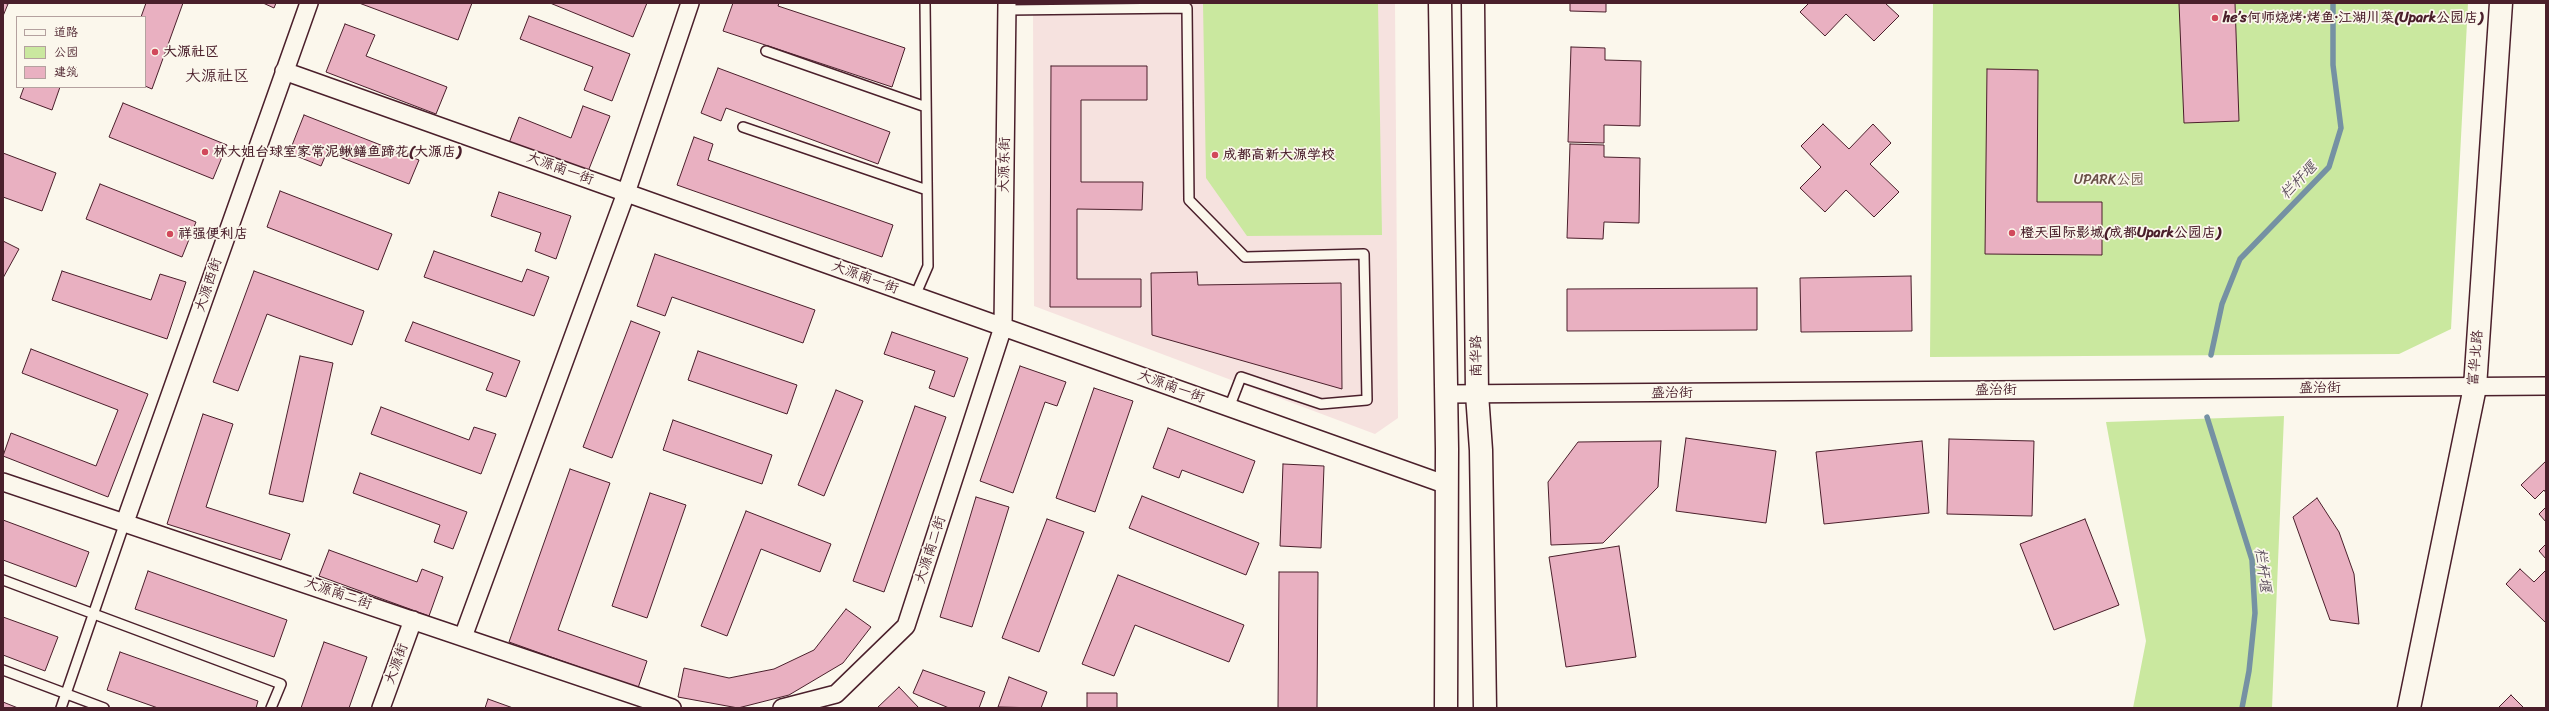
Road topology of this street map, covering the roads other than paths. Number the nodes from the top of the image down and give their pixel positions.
1 (309, 3) edge
2 (690, 3) edge
3 (925, 3) edge
4 (1440, 3) edge
5 (1473, 3) edge
6 (2501, 3) edge
7 (1188, 5) edge
8 (1007, 6) edge
9 (1063, 6) edge
10 (766, 51) dead end
11 (284, 71) junction
12 (926, 107) junction
13 (743, 127) dead end
14 (927, 190) junction
15 (626, 193) junction
16 (915, 296) junction
17 (1003, 327) junction
18 (2546, 386) edge
19 (2475, 387) junction
20 (1446, 394) junction
21 (1477, 394) junction
22 (1229, 408) junction
23 (3, 482) edge
24 (1447, 485) junction
25 (125, 522) junction
26 (3, 580) edge
27 (94, 614) junction
28 (412, 620) junction
29 (463, 637) junction
30 (3, 670) edge
31 (65, 693) junction
32 (61, 708) edge
33 (104, 708) edge
34 (271, 708) edge
35 (381, 708) edge
36 (672, 708) edge
37 (782, 708) edge
38 (1446, 708) edge
39 (1485, 708) edge
40 (2409, 708) edge

1 - 11 street, 大源西街
2 - 15 street
3 - 12 lane
4 - 20 main road
5 - 21 main road, 南华路
6 - 19 main road, 富华北路
7 - 9 lane
7 - 22 lane
8 - 9 lane
8 - 17 street, 大源东街
10 - 12 lane
11 - 15 street, 大源南一街
11 - 25 street, 大源西街
12 - 14 lane
13 - 14 lane
14 - 16 lane
15 - 16 street, 大源南一街
15 - 29 street
16 - 17 street, 大源南一街
17 - 22 street, 大源南一街
17 - 37 street, 大源南二街
18 - 19 street, 盛治街
19 - 21 street, 盛治街
19 - 40 main road, 富华北路
20 - 21 street, 盛治街
20 - 24 main road
21 - 39 main road, 南华路
22 - 24 street, 大源南一街
23 - 25 street, 大源南二街
24 - 38 main road
25 - 27 lane
25 - 28 street, 大源南二街
26 - 27 lane
27 - 31 lane
27 - 34 lane
28 - 29 street, 大源南二街
28 - 35 street, 大源街
29 - 36 street, 大源南二街
30 - 31 lane
31 - 32 lane
31 - 33 lane

